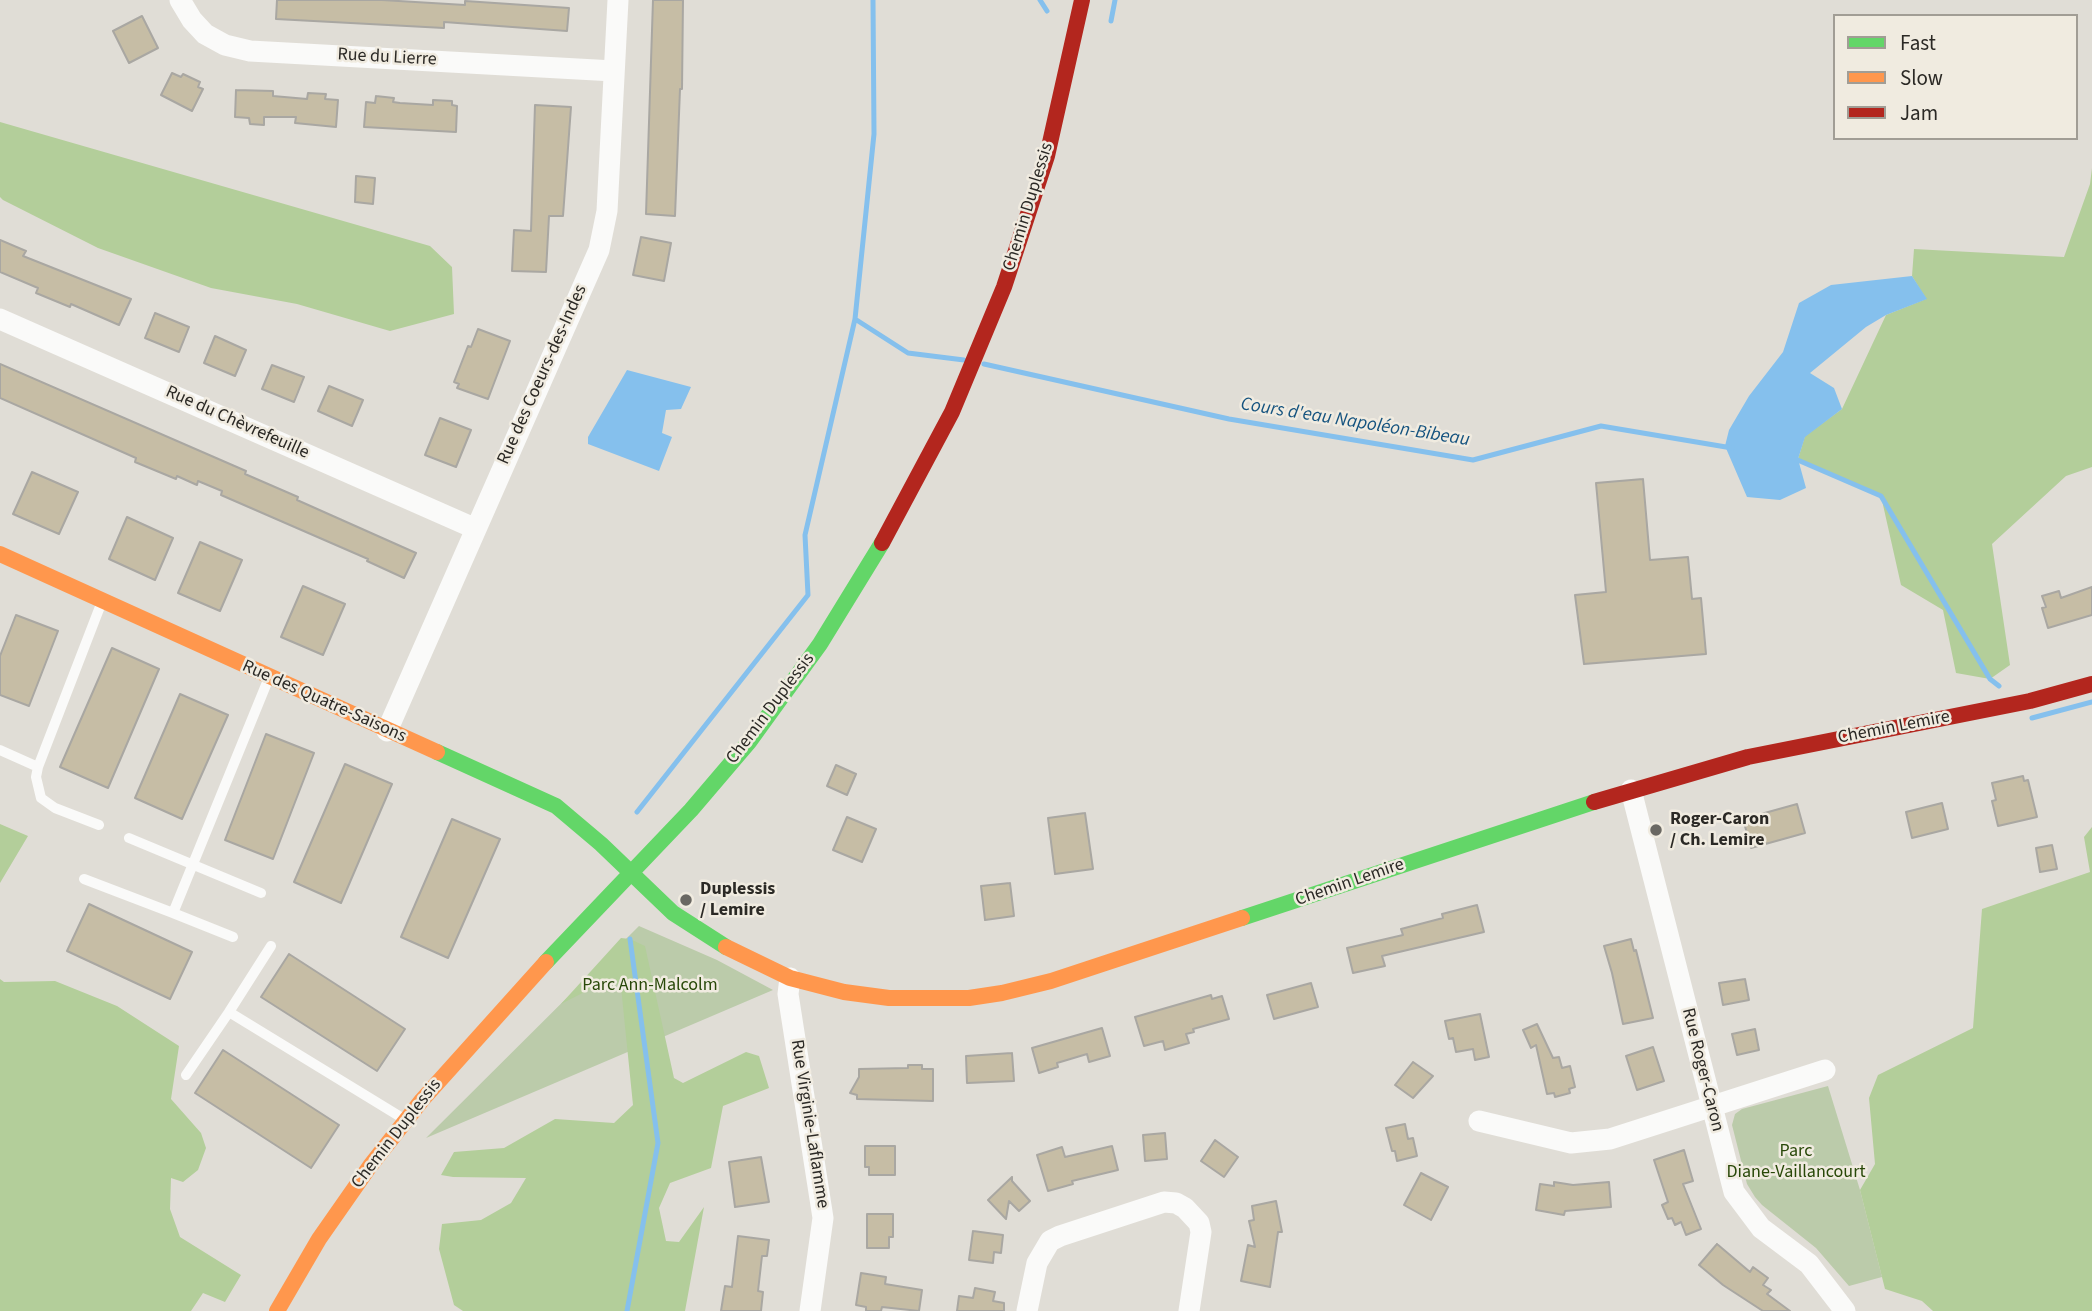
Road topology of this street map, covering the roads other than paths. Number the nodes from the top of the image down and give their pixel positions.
1 (180, 0) edge
2 (618, 0) edge
3 (1082, 0) edge
4 (614, 71) junction
5 (0, 319) edge
6 (474, 528) junction
7 (0, 554) edge
8 (102, 601) junction
9 (269, 677) junction
10 (2092, 684) edge
11 (387, 731) junction
12 (0, 750) edge
13 (38, 767) junction
14 (1631, 790) junction
15 (99, 825) dead end
16 (129, 838) dead end
17 (193, 864) junction
18 (632, 874) junction
19 (84, 879) dead end
20 (261, 893) dead end
21 (173, 914) junction
22 (233, 937) dead end
23 (271, 946) dead end
24 (790, 978) junction
25 (229, 1012) junction
26 (1825, 1070) dead end
27 (186, 1075) dead end
28 (1711, 1106) junction
29 (406, 1121) junction
30 (1479, 1121) dead end
31 (277, 1311) edge
32 (810, 1311) edge
33 (1027, 1311) edge
34 (1189, 1311) edge
35 (1845, 1311) edge

1 - 4 street, Rue du Lierre
2 - 4 street, Rue des Coeurs-des-Indes
3 - 18 street, Chemin Duplessis
4 - 6 street, Rue des Coeurs-des-Indes
5 - 6 street, Rue du Chèvrefeuille
6 - 11 street, Rue des Coeurs-des-Indes
7 - 8 street, Rue des Quatre-Saisons
8 - 9 street, Rue des Quatre-Saisons
8 - 13 lane
9 - 11 street, Rue des Quatre-Saisons
9 - 17 lane
10 - 14 street, Chemin Lemire
11 - 18 street, Rue des Quatre-Saisons
12 - 13 lane
13 - 15 lane
14 - 24 street, Chemin Lemire
14 - 28 street, Rue Roger-Caron
16 - 17 lane
17 - 20 lane
17 - 21 lane
18 - 24 street, Chemin Lemire
18 - 29 street, Chemin Duplessis
19 - 21 lane
21 - 22 lane
23 - 25 lane
24 - 32 street, Rue Virginie-Laflamme
25 - 27 lane
25 - 29 lane
26 - 28 street
28 - 30 street
28 - 35 street, Rue Roger-Caron
29 - 31 street, Chemin Duplessis
33 - 34 street

